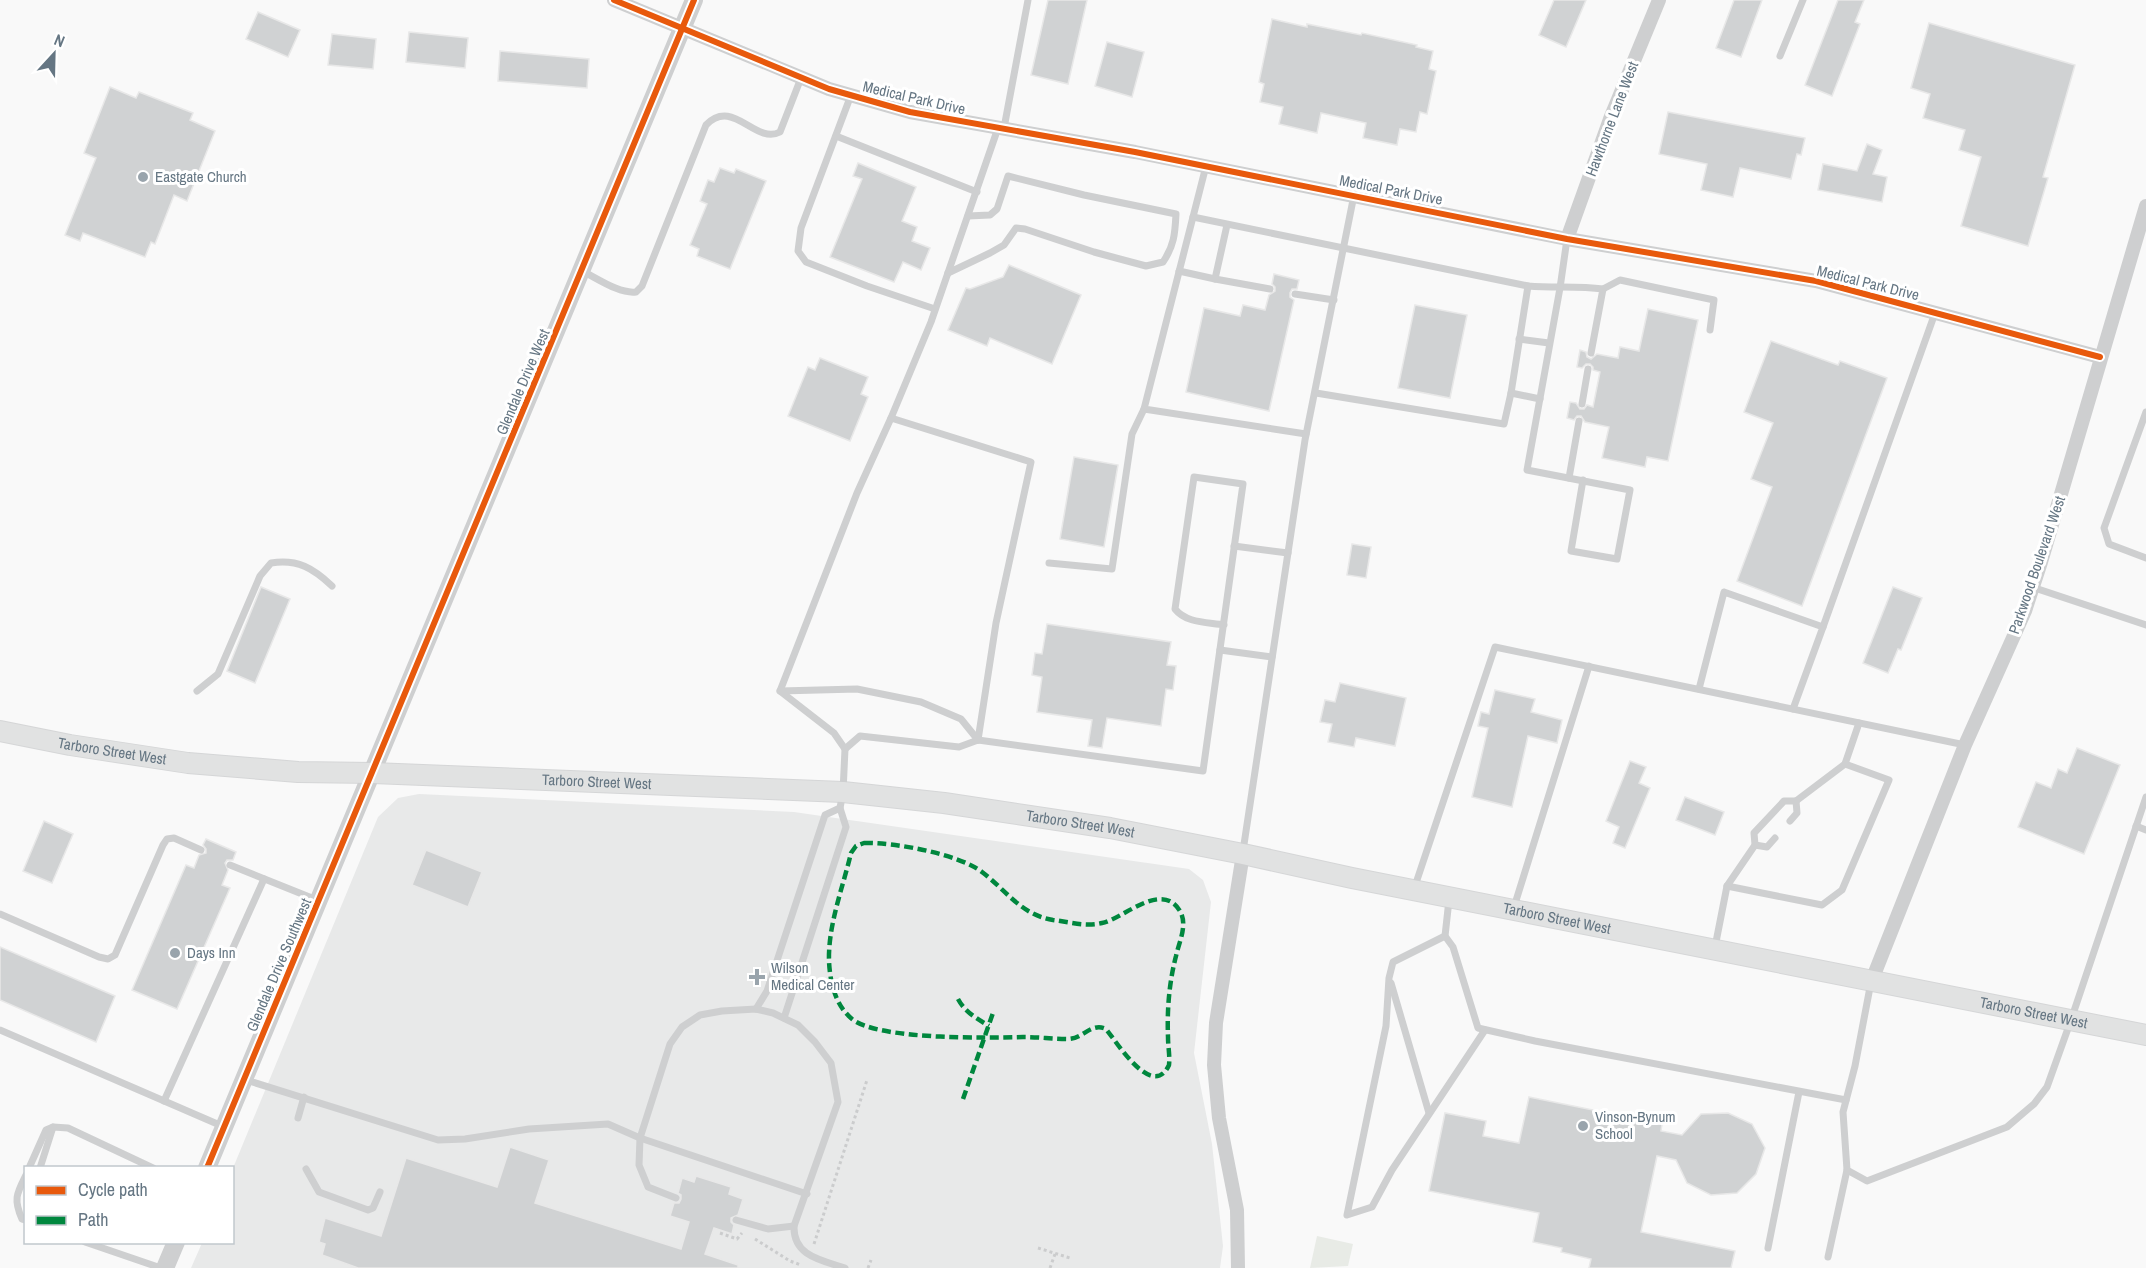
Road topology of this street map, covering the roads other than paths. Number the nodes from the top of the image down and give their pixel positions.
1 (614, 0) edge
2 (694, 0) edge
3 (1028, 0) edge
4 (1659, 0) edge
5 (1803, 0) edge
6 (682, 29) junction
7 (1779, 56) dead end
8 (801, 77) junction
9 (851, 95) junction
10 (1001, 128) junction
11 (836, 136) junction
12 (1206, 166) junction
13 (976, 192) junction
14 (1354, 195) junction
15 (2146, 206) edge
16 (969, 216) junction
17 (1193, 217) junction
18 (1227, 225) junction
19 (1567, 238) junction
20 (1343, 248) junction
21 (582, 271) junction
22 (1179, 271) junction
23 (948, 273) junction
24 (1215, 279) junction
25 (1528, 286) junction
26 (1560, 288) junction
27 (1603, 289) junction
28 (1270, 290) dead end
29 (1296, 294) dead end
30 (1334, 300) junction
31 (935, 309) junction
32 (1935, 312) junction
33 (1710, 330) dead end
34 (1519, 339) junction
35 (1550, 343) junction
36 (1591, 353) dead end
37 (2100, 357) junction
38 (1588, 369) dead end
39 (1316, 393) junction
40 (1511, 393) junction
41 (1540, 399) junction
42 (1582, 404) dead end
43 (1144, 409) junction
44 (2146, 412) edge
45 (891, 418) junction
46 (1579, 421) dead end
47 (1306, 434) junction
48 (1569, 478) junction
49 (1582, 480) junction
50 (1234, 546) junction
51 (1288, 553) junction
52 (2146, 558) edge
53 (1049, 563) dead end
54 (332, 586) dead end
55 (2032, 587) junction
56 (1224, 625) junction
57 (2146, 625) edge
58 (1823, 627) junction
59 (1220, 650) junction
60 (1272, 657) junction
61 (1589, 666) junction
62 (1699, 689) junction
63 (780, 691) junction
64 (197, 692) dead end
65 (1793, 709) junction
66 (1859, 723) junction
67 (0, 732) edge
68 (978, 740) junction
69 (1965, 745) junction
70 (845, 749) junction
71 (1845, 764) junction
72 (373, 772) junction
73 (2146, 797) edge
74 (841, 800) junction
75 (1796, 801) junction
76 (1790, 821) dead end
77 (2136, 826) junction
78 (2146, 830) edge
79 (1775, 838) dead end
80 (1755, 845) junction
81 (201, 850) dead end
82 (1243, 854) junction
83 (230, 865) dead end
84 (264, 879) junction
85 (1727, 886) junction
86 (1413, 890) junction
87 (1449, 897) junction
88 (319, 901) junction
89 (1514, 910) junction
90 (0, 914) edge
91 (1444, 936) junction
92 (1714, 949) junction
93 (1389, 978) junction
94 (1872, 980) junction
95 (756, 1009) junction
96 (784, 1018) junction
97 (2071, 1020) junction
98 (0, 1030) edge
99 (1485, 1030) junction
100 (2146, 1035) edge
101 (244, 1079) junction
102 (1799, 1092) junction
103 (304, 1098) junction
104 (1846, 1100) junction
105 (164, 1101) junction
106 (1429, 1113) junction
107 (298, 1118) dead end
108 (53, 1127) junction
109 (224, 1127) junction
110 (640, 1138) junction
111 (29, 1166) edge
112 (40, 1166) edge
113 (151, 1166) edge
114 (207, 1166) edge
115 (306, 1169) dead end
116 (1847, 1170) junction
117 (24, 1179) edge
118 (380, 1192) dead end
119 (807, 1194) junction
120 (676, 1198) dead end
121 (24, 1220) edge
122 (736, 1220) dead end
123 (794, 1226) junction
124 (90, 1244) edge
125 (112, 1244) edge
126 (175, 1244) edge
127 (1768, 1248) dead end
128 (111, 1252) junction
129 (1828, 1257) dead end
130 (163, 1268) edge
131 (845, 1268) edge
132 (1238, 1268) edge

1 - 6 street, Medical Park Drive
2 - 6 street, Glendale Drive West
3 - 10 lane
4 - 19 street, Hawthorne Lane West
5 - 7 lane
6 - 8 street, Medical Park Drive
6 - 21 street, Glendale Drive West
8 - 9 street, Medical Park Drive
8 - 21 lane
9 - 10 street, Medical Park Drive
9 - 11 lane
10 - 12 street, Medical Park Drive
10 - 13 lane
11 - 13 lane
11 - 31 lane
12 - 14 street, Medical Park Drive
12 - 17 lane
13 - 16 lane
14 - 19 street, Medical Park Drive
14 - 20 lane
15 - 37 street, Parkwood Boulevard West
16 - 23 lane
16 - 23 lane
17 - 18 lane
17 - 22 lane
18 - 20 lane
18 - 24 lane
19 - 26 lane
19 - 32 street, Medical Park Drive
20 - 25 lane
20 - 30 lane
21 - 72 street, Glendale Drive West
22 - 24 lane
22 - 43 lane
23 - 31 lane
24 - 28 lane
25 - 26 lane
25 - 34 lane
26 - 27 lane
26 - 35 lane
27 - 33 lane
27 - 36 lane
29 - 30 lane
30 - 39 lane
31 - 45 lane
32 - 37 street, Medical Park Drive
32 - 58 lane
34 - 35 lane
34 - 40 lane
35 - 41 lane
37 - 55 street, Parkwood Boulevard West
38 - 42 lane
39 - 40 lane
39 - 47 lane
40 - 41 lane
41 - 48 lane
43 - 47 lane
43 - 53 lane
44 - 52 lane
45 - 63 lane
45 - 68 lane
46 - 48 lane
47 - 51 lane
48 - 49 lane
49 - 49 lane
50 - 51 lane
50 - 56 lane
50 - 56 lane
51 - 60 lane
54 - 64 lane
55 - 57 lane
55 - 69 street, Parkwood Boulevard West
56 - 59 lane
58 - 62 lane
58 - 65 lane
59 - 60 lane
59 - 68 lane
60 - 82 lane
61 - 62 lane
61 - 86 lane
61 - 89 lane
62 - 65 lane
63 - 68 lane
63 - 70 lane
65 - 66 lane
66 - 69 lane
66 - 71 lane
67 - 72 main road, Tarboro Street West
68 - 70 lane
69 - 94 street, Parkwood Boulevard West
70 - 74 lane
71 - 75 lane
71 - 85 lane
72 - 74 main road, Tarboro Street West
72 - 88 street, Glendale Drive Southwest
73 - 77 lane
74 - 82 main road, Tarboro Street West
74 - 95 lane
74 - 96 lane
75 - 76 lane
75 - 80 lane
77 - 78 lane
77 - 97 lane
79 - 80 lane
80 - 85 lane
81 - 90 lane
82 - 86 main road, Tarboro Street West
82 - 132 street
83 - 84 lane
84 - 88 lane
84 - 105 lane
85 - 92 lane
86 - 87 main road, Tarboro Street West
87 - 89 main road, Tarboro Street West
87 - 91 lane
88 - 101 street, Glendale Drive Southwest
89 - 92 main road, Tarboro Street West
91 - 93 lane
91 - 99 lane
92 - 94 main road, Tarboro Street West
93 - 106 lane
93 - 106 lane
94 - 97 main road, Tarboro Street West
94 - 104 lane
95 - 96 lane
95 - 110 lane
96 - 119 lane
97 - 100 main road, Tarboro Street West
97 - 116 lane
98 - 105 lane
99 - 102 lane
99 - 106 lane
101 - 103 lane
101 - 109 street, Glendale Drive Southwest
102 - 104 lane
102 - 127 lane
103 - 107 lane
103 - 110 lane
104 - 116 lane
105 - 109 lane
108 - 111 lane
108 - 112 lane
108 - 113 lane
109 - 114 street, Glendale Drive Southwest
110 - 119 lane
110 - 120 lane
115 - 118 lane
116 - 129 lane
117 - 121 lane
119 - 123 lane
122 - 123 lane
123 - 131 lane
124 - 128 lane
125 - 128 lane
126 - 130 street
128 - 130 lane

